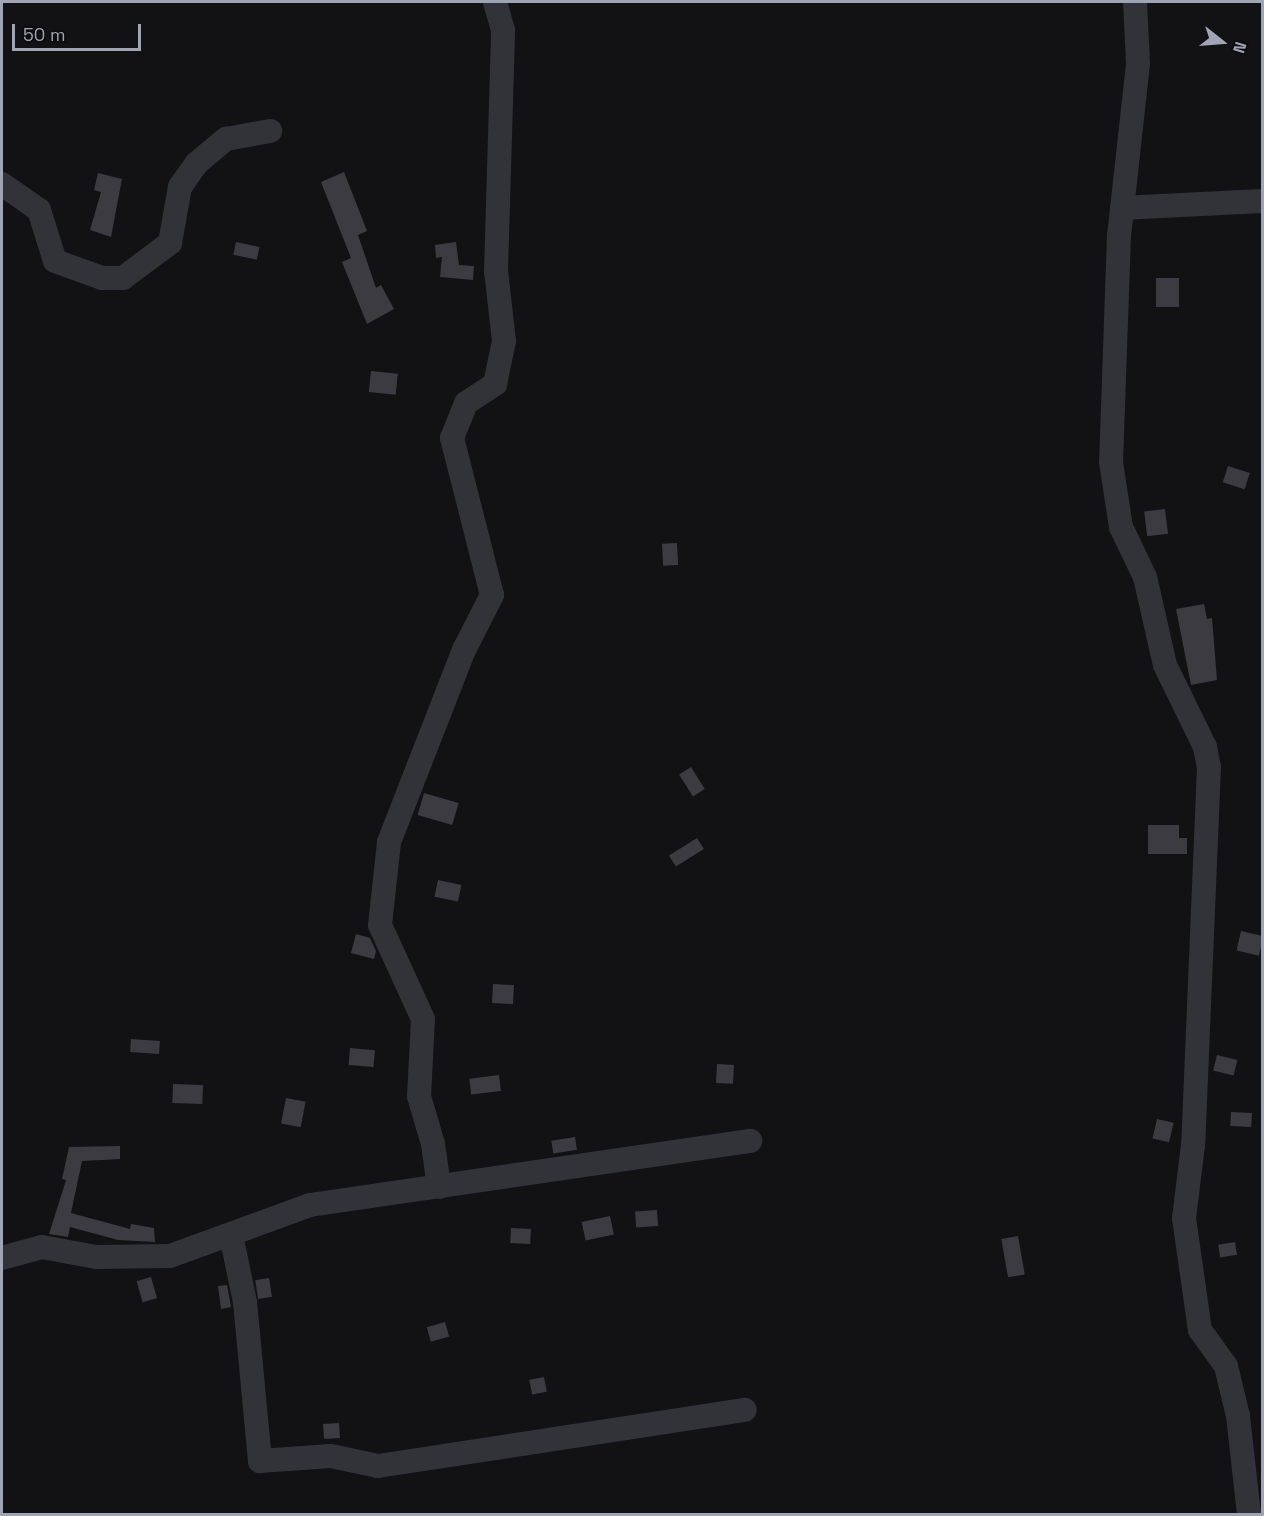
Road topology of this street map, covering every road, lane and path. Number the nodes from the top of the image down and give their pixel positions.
1 (495, 2) edge
2 (1136, 2) edge
3 (270, 131) dead end
4 (2, 184) edge
5 (1263, 201) edge
6 (1122, 208) junction
7 (750, 1141) dead end
8 (439, 1187) junction
9 (231, 1235) junction
10 (2, 1258) edge
11 (745, 1410) dead end
12 (1249, 1515) edge

1 - 8 street
2 - 6 street
3 - 4 street
5 - 6 street
6 - 12 street
7 - 8 street
8 - 9 street
9 - 10 street
9 - 11 street

